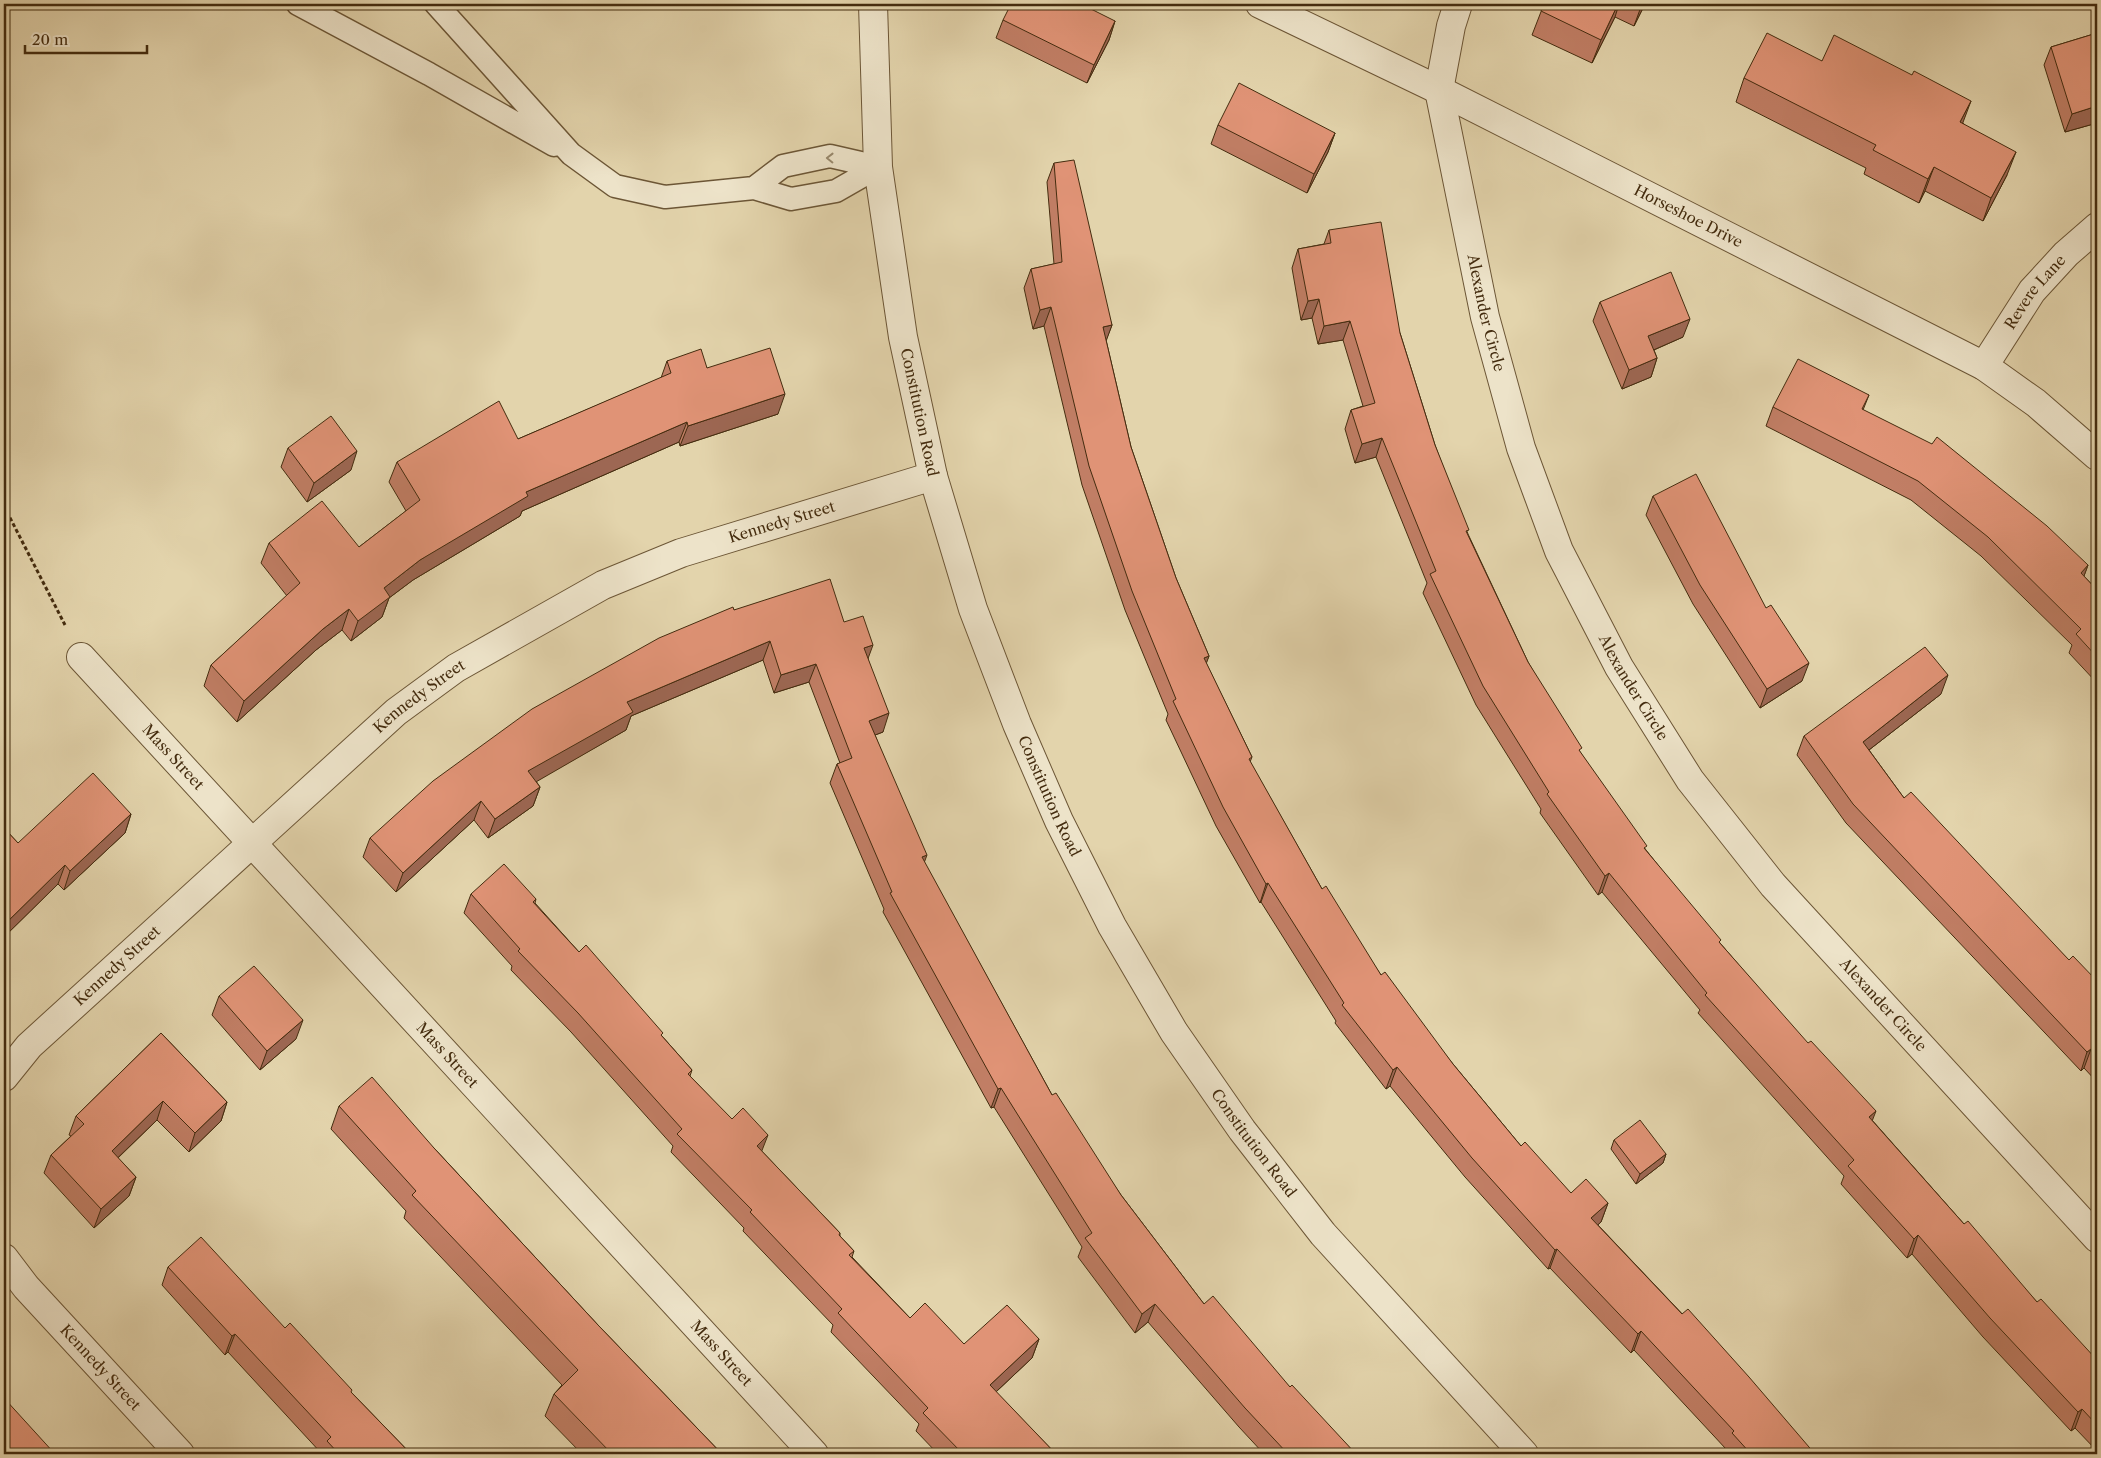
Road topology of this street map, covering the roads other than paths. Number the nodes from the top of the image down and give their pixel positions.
1 (298, 4) edge
2 (436, 4) edge
3 (873, 4) edge
4 (1260, 4) edge
5 (1458, 4) edge
6 (1439, 90) junction
7 (570, 154) junction
8 (878, 167) junction
9 (754, 188) junction
10 (2097, 227) edge
11 (1984, 366) junction
12 (2097, 456) edge
13 (933, 476) junction
14 (81, 657) road end
15 (250, 843) junction
16 (4, 1077) edge
17 (2097, 1238) edge
18 (4, 1258) edge
19 (180, 1454) edge
20 (814, 1454) edge
21 (1524, 1454) edge

1 - 7 lane
2 - 7 lane
3 - 8 street, Constitution Road
4 - 6 street, Horseshoe Drive
5 - 6 street, Alexander Circle
6 - 11 street, Horseshoe Drive
6 - 17 street, Alexander Circle
7 - 9 lane
8 - 9 lane
8 -> 9 lane
8 - 13 street, Constitution Road
10 - 11 street, Revere Lane
11 - 12 street, Horseshoe Drive
13 - 15 street, Kennedy Street
13 - 21 street, Constitution Road
14 - 15 street, Mass Street
15 - 16 street, Kennedy Street
15 - 20 street, Mass Street
18 - 19 street, Kennedy Street

